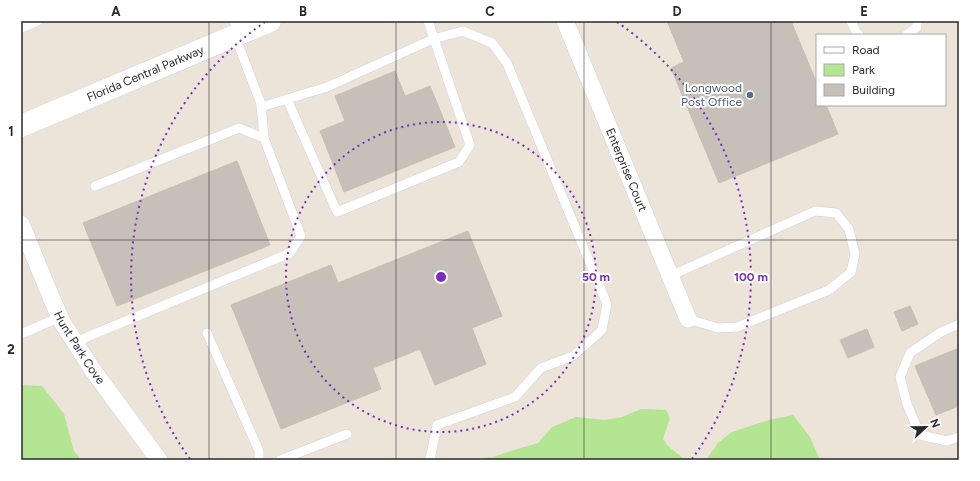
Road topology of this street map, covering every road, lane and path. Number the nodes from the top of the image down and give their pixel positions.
1 (38, 21) edge
2 (270, 21) edge
3 (428, 21) edge
4 (565, 21) edge
5 (851, 21) edge
6 (917, 24) edge
7 (21, 28) edge
8 (236, 30) edge
9 (857, 34) edge
10 (907, 34) edge
11 (433, 39) junction
12 (287, 99) junction
13 (261, 107) junction
14 (21, 126) edge
15 (264, 138) junction
16 (95, 186) dead end
17 (21, 224) edge
18 (670, 276) junction
19 (60, 317) junction
20 (688, 319) joint
21 (959, 324) edge
22 (207, 333) dead end
23 (21, 334) edge
24 (75, 342) junction
25 (347, 434) dead end
26 (959, 437) edge
27 (159, 460) edge
28 (259, 460) edge
29 (280, 460) edge
30 (430, 460) edge

1 - 7 lane
2 - 8 street, Florida Central Parkway
3 - 11 lane
4 - 18 street, Enterprise Court
5 - 9 lane
6 - 10 lane
8 - 13 lane
8 - 14 street, Florida Central Parkway
11 - 12 lane
11 - 12 lane
11 - 30 lane
12 - 13 lane
13 - 15 lane
15 - 16 lane
15 - 24 lane
17 - 19 street, Hunt Park Cove
18 - 20 street, Enterprise Court
18 - 20 lane
19 - 23 lane
19 - 24 street, Hunt Park Cove
21 - 26 lane
22 - 28 lane
24 - 27 street, Hunt Park Cove
25 - 29 lane

